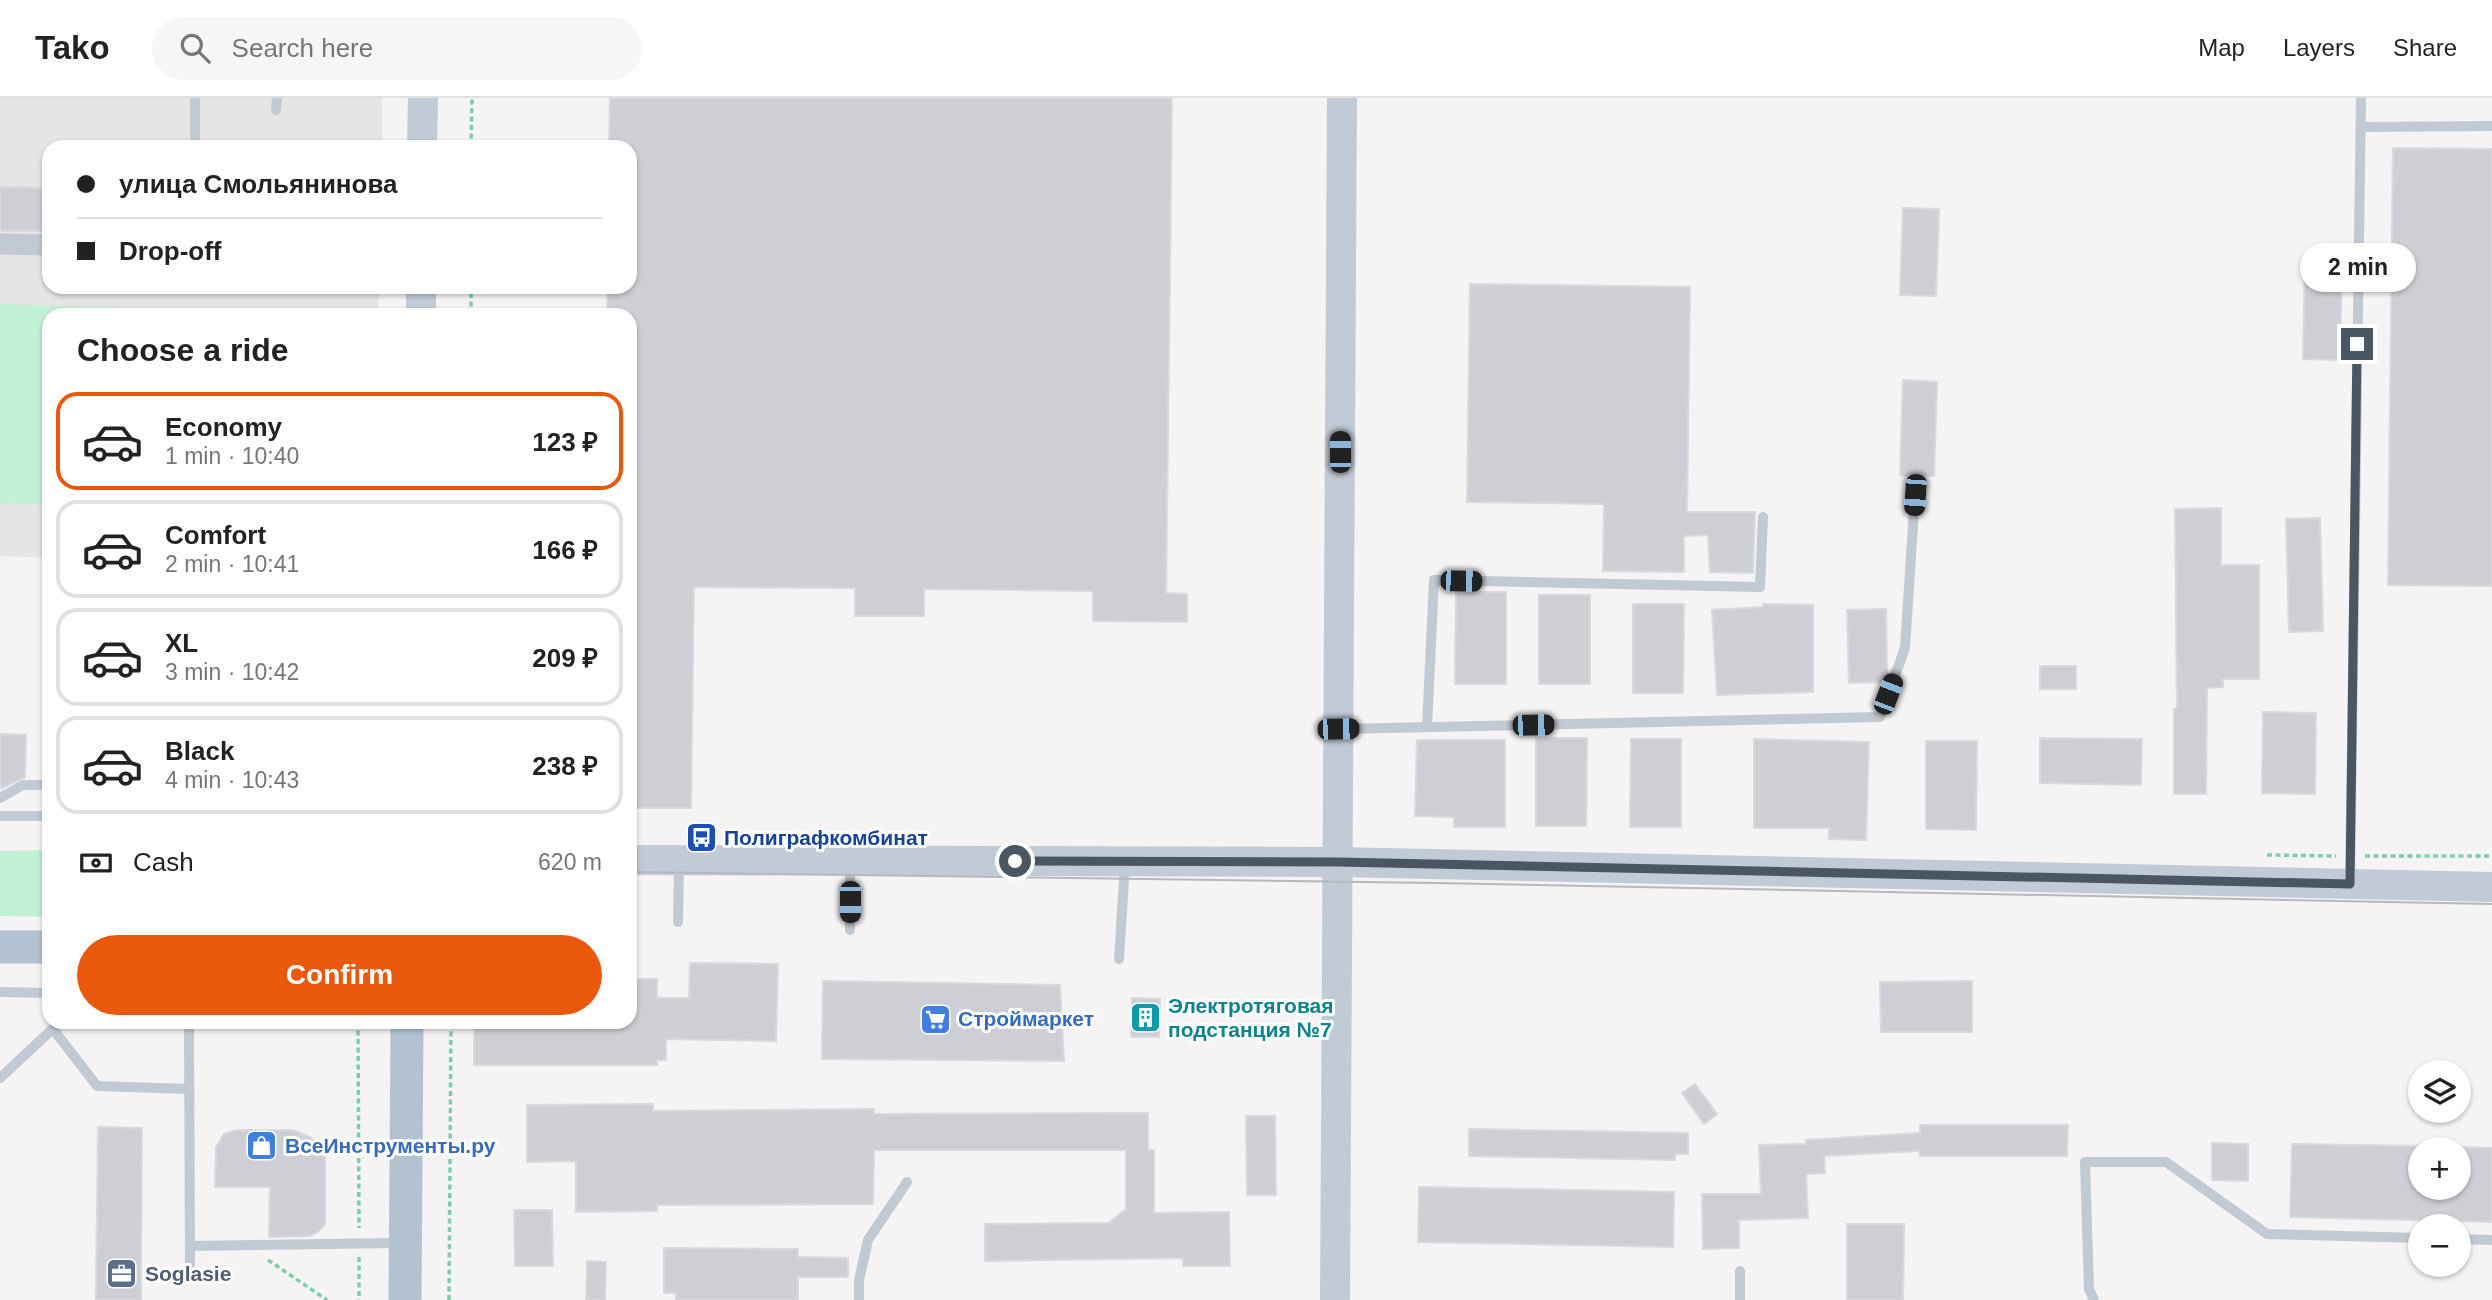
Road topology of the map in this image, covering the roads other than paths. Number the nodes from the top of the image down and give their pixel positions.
1 (195, 98) edge
2 (277, 98) edge
3 (423, 98) edge
4 (1342, 98) edge
5 (2361, 98) edge
6 (276, 110) dead end
7 (2492, 126) edge
8 (2361, 127) junction
9 (195, 140) edge
10 (422, 140) edge
11 (0, 244) edge
12 (42, 245) edge
13 (1915, 495) dead end
14 (1763, 517) dead end
15 (1427, 727) junction
16 (1338, 729) junction
17 (42, 786) edge
18 (0, 798) edge
19 (0, 816) edge
20 (42, 817) edge
21 (637, 860) edge
22 (679, 860) junction
23 (850, 860) junction
24 (1125, 861) junction
25 (1338, 862) junction
26 (2350, 884) junction
27 (2492, 887) edge
28 (678, 922) dead end
29 (850, 930) dead end
30 (0, 947) edge
31 (42, 951) edge
32 (1119, 959) dead end
33 (0, 992) edge
34 (42, 993) edge
35 (53, 1029) edge
36 (60, 1029) edge
37 (189, 1029) edge
38 (404, 1029) edge
39 (0, 1078) edge
40 (189, 1089) junction
41 (907, 1182) dead end
42 (2408, 1238) edge
43 (2471, 1239) edge
44 (2492, 1240) edge
45 (405, 1243) junction
46 (190, 1246) junction
47 (1740, 1271) dead end
48 (190, 1273) dead end
49 (405, 1300) edge
50 (859, 1300) edge
51 (1335, 1300) edge
52 (1740, 1300) edge
53 (2094, 1300) edge

1 - 9 lane
2 - 6 lane
3 - 10 street
4 - 16 street
5 - 8 lane
7 - 8 lane
8 - 26 lane
11 - 12 street
13 - 15 lane
14 - 15 lane
15 - 16 lane
16 - 25 street
17 - 18 lane
19 - 20 lane
21 - 22 street
22 - 23 street
22 - 28 lane
23 - 24 street
23 - 29 lane
24 - 25 street
24 - 32 lane
25 - 26 street
25 - 51 street
26 - 27 street
30 - 31 main road
33 - 34 lane
35 - 39 lane
36 - 40 lane
37 - 40 lane
38 - 45 main road
40 - 46 lane
41 - 50 lane
42 - 53 lane
43 - 44 lane
45 - 46 lane
45 - 49 main road
46 - 48 lane
47 - 52 lane

